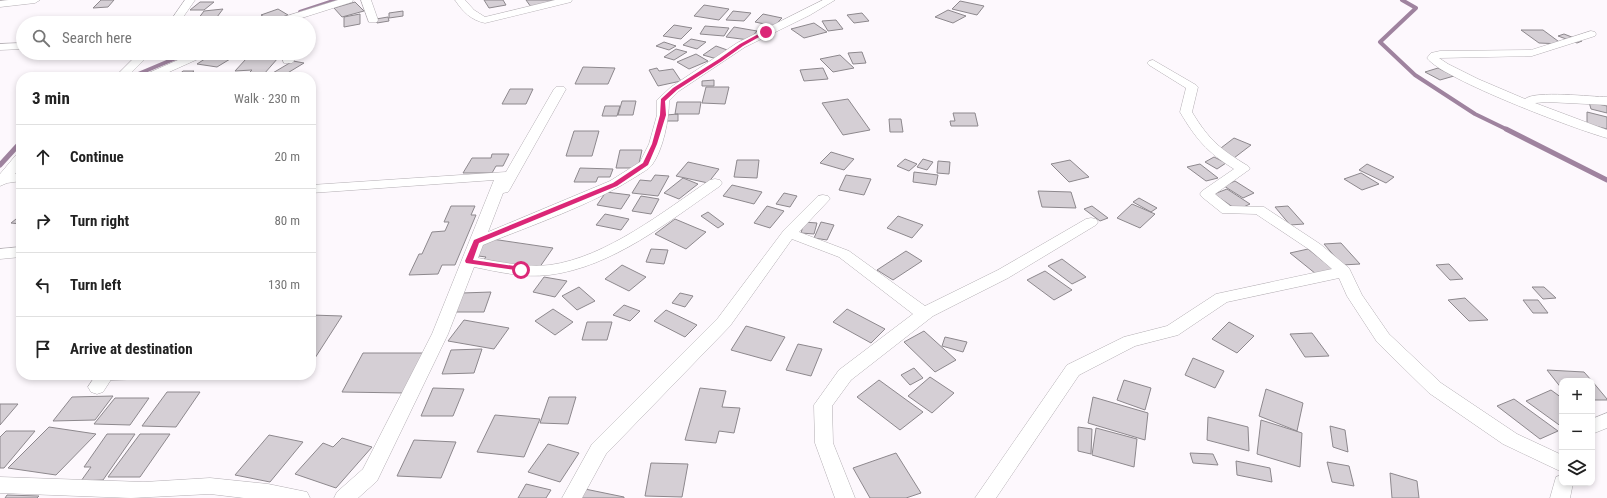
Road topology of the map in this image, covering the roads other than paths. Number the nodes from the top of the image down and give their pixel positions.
1 (35, 0) edge
2 (190, 0) edge
3 (348, 0) edge
4 (366, 0) edge
5 (460, 0) edge
6 (567, 0) edge
7 (830, 0) edge
8 (0, 4) edge
9 (179, 16) edge
10 (297, 16) edge
11 (373, 20) dead end
12 (1591, 34) dead end
13 (16, 46) edge
14 (0, 47) edge
15 (138, 60) edge
16 (187, 60) edge
17 (1153, 63) dead end
18 (126, 72) edge
19 (159, 72) edge
20 (560, 89) dead end
21 (1607, 101) edge
22 (1528, 104) junction
23 (1607, 134) edge
24 (16, 164) edge
25 (16, 178) edge
26 (1, 181) edge
27 (715, 183) dead end
28 (316, 188) edge
29 (823, 199) dead end
30 (484, 221) junction
31 (1091, 222) dead end
32 (789, 233) junction
33 (476, 242) junction
34 (16, 252) edge
35 (0, 254) edge
36 (469, 261) junction
37 (1344, 272) junction
38 (924, 314) junction
39 (1607, 420) edge
40 (1595, 426) edge
41 (1559, 463) edge
42 (0, 485) edge
43 (1562, 486) edge
44 (300, 498) edge
45 (344, 498) edge
46 (572, 498) edge
47 (845, 498) edge
48 (985, 498) edge
49 (1560, 498) edge

1 - 8 street
2 - 9 street
3 - 10 street
4 - 11 street
5 - 6 street
7 - 33 street
12 - 22 street
13 - 14 street
15 - 18 street
16 - 19 street
17 - 37 street
20 - 30 street
21 - 22 street
22 - 23 street
24 - 26 street
25 - 26 street
27 - 36 street
28 - 30 street
29 - 32 street
30 - 33 street
31 - 38 street
32 - 38 street
32 - 46 street
33 - 36 street
34 - 35 street
36 - 45 street
37 - 41 street
37 - 48 street
38 - 47 street
39 - 40 street
42 - 44 street
43 - 49 street

